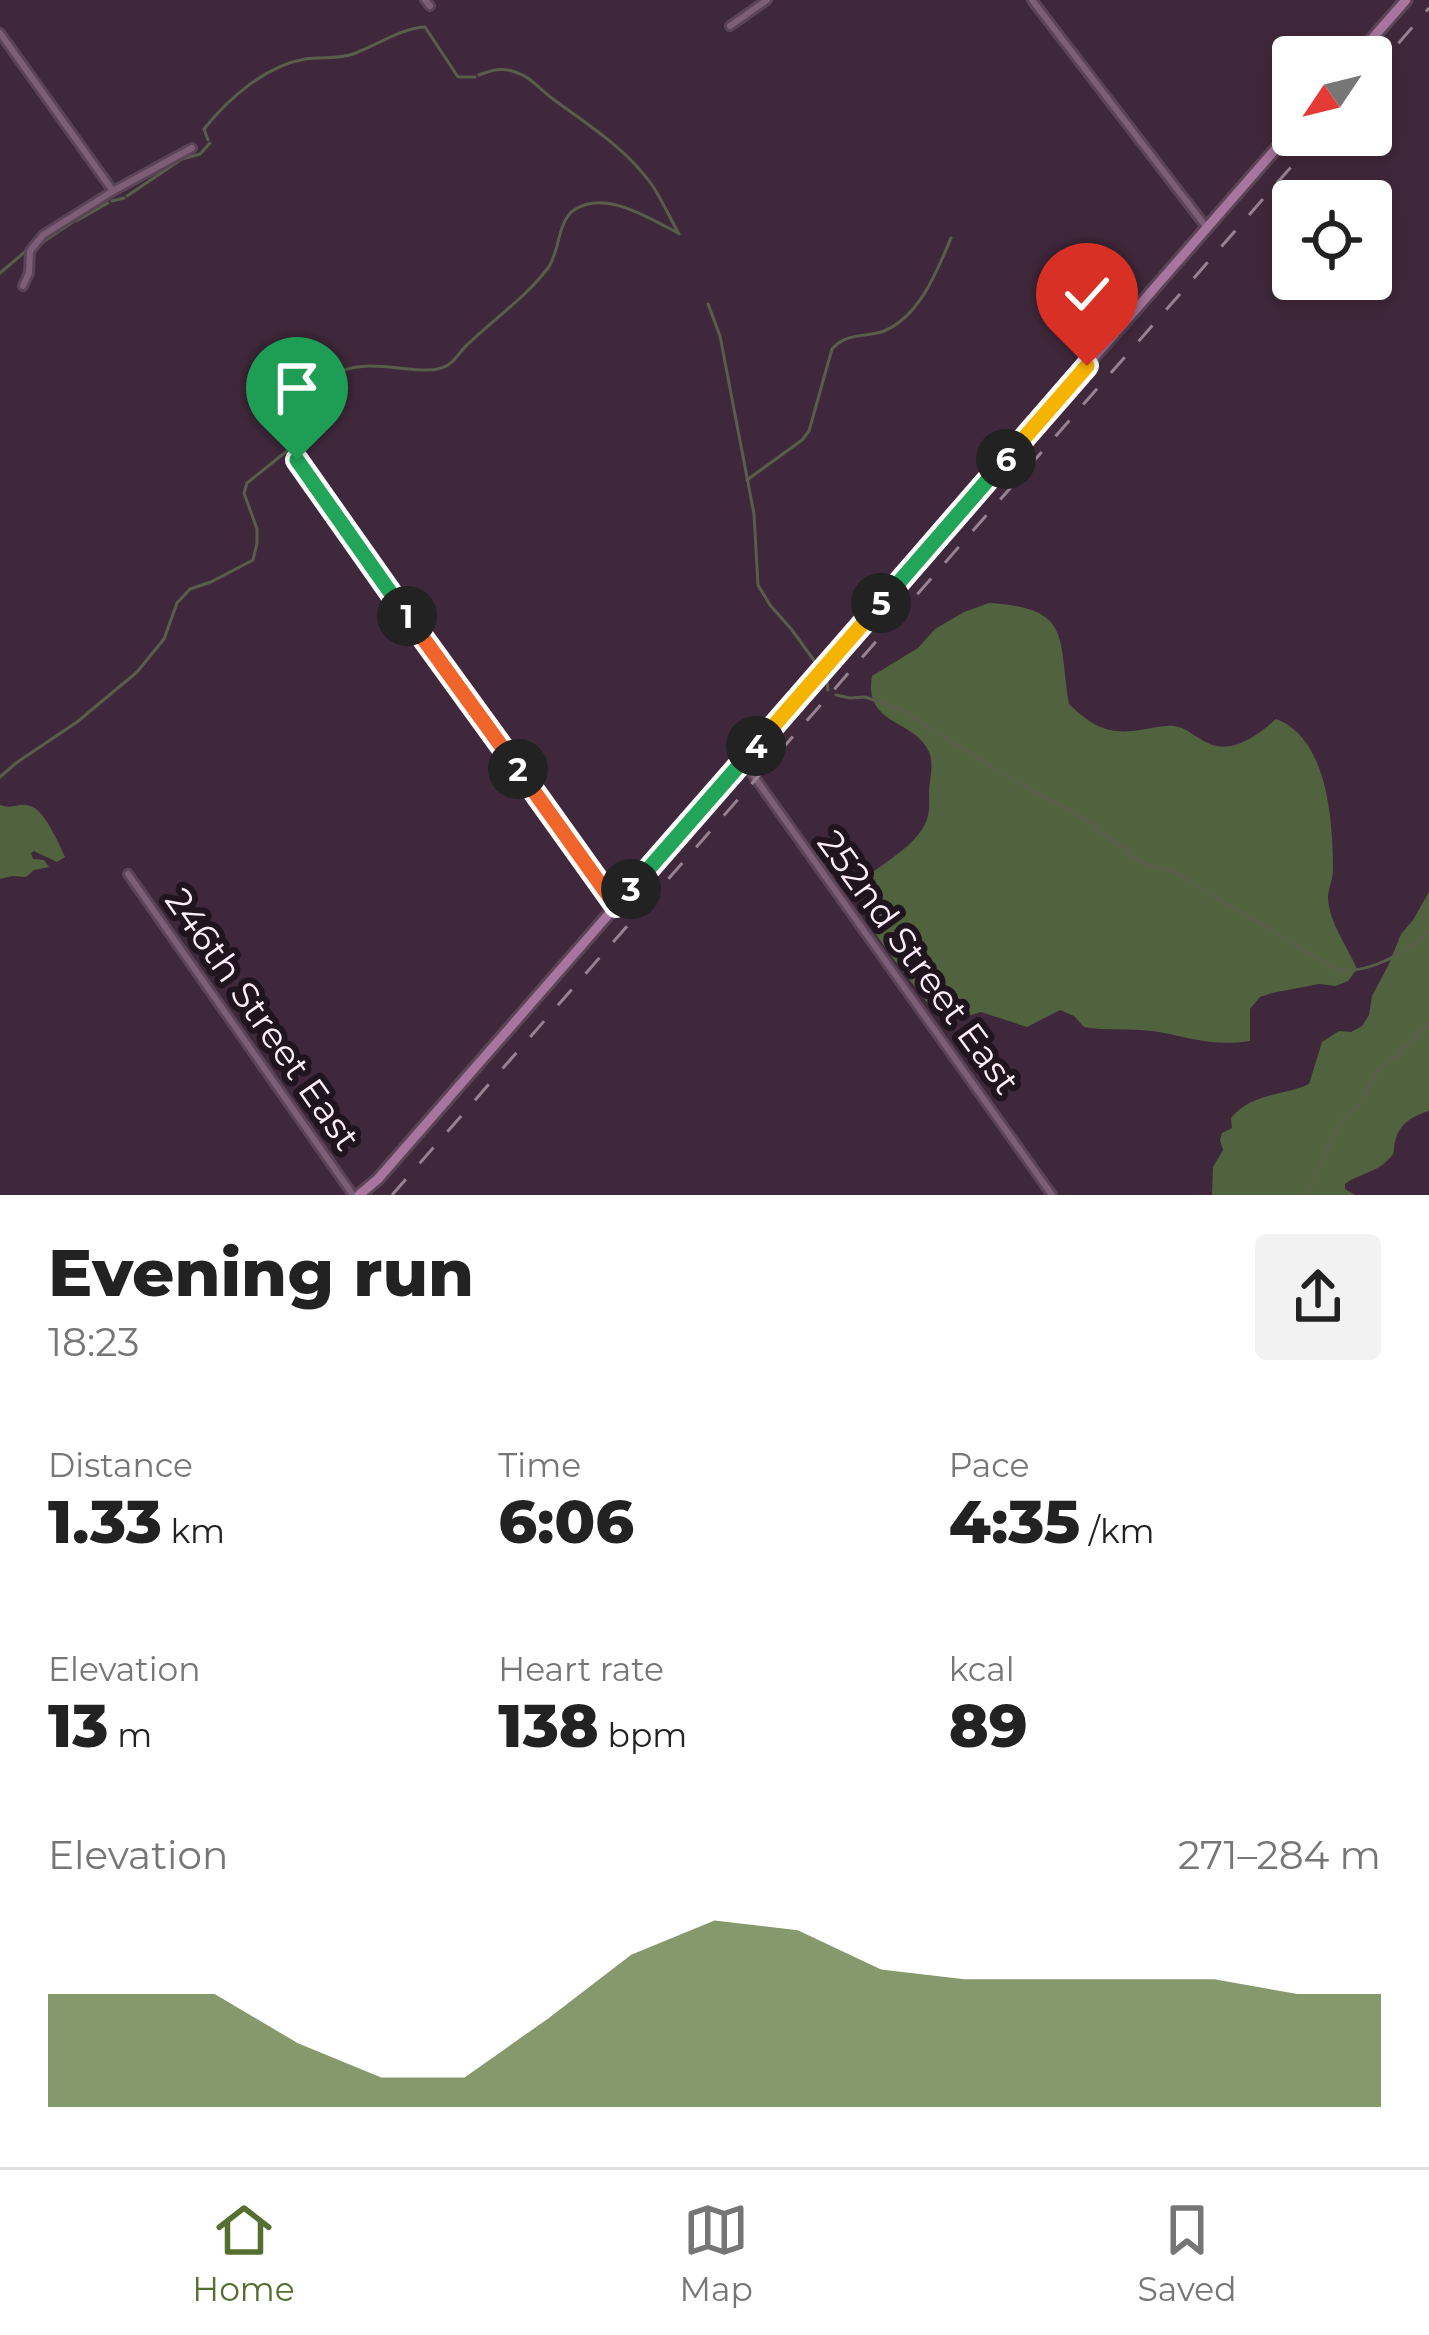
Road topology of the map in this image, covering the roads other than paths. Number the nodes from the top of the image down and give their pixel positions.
1 (766, 0) edge
2 (1032, 0) edge
3 (1406, 0) edge
4 (730, 26) dead end
5 (0, 33) edge
6 (1374, 36) edge
7 (193, 148) dead end
8 (1272, 154) edge
9 (113, 191) junction
10 (1208, 228) junction
11 (23, 286) dead end
12 (297, 460) dead end
13 (743, 761) junction
14 (128, 874) dead end
15 (616, 906) junction
16 (356, 1195) edge
17 (1052, 1195) edge

1 - 4 street
2 - 10 street
3 - 6 main road
5 - 9 street
7 - 9 street
8 - 10 main road
9 - 11 street
10 - 13 main road
12 - 15 street
13 - 15 main road
13 - 17 street, 252nd Street East
14 - 16 street, 246th Street East
15 - 16 main road

